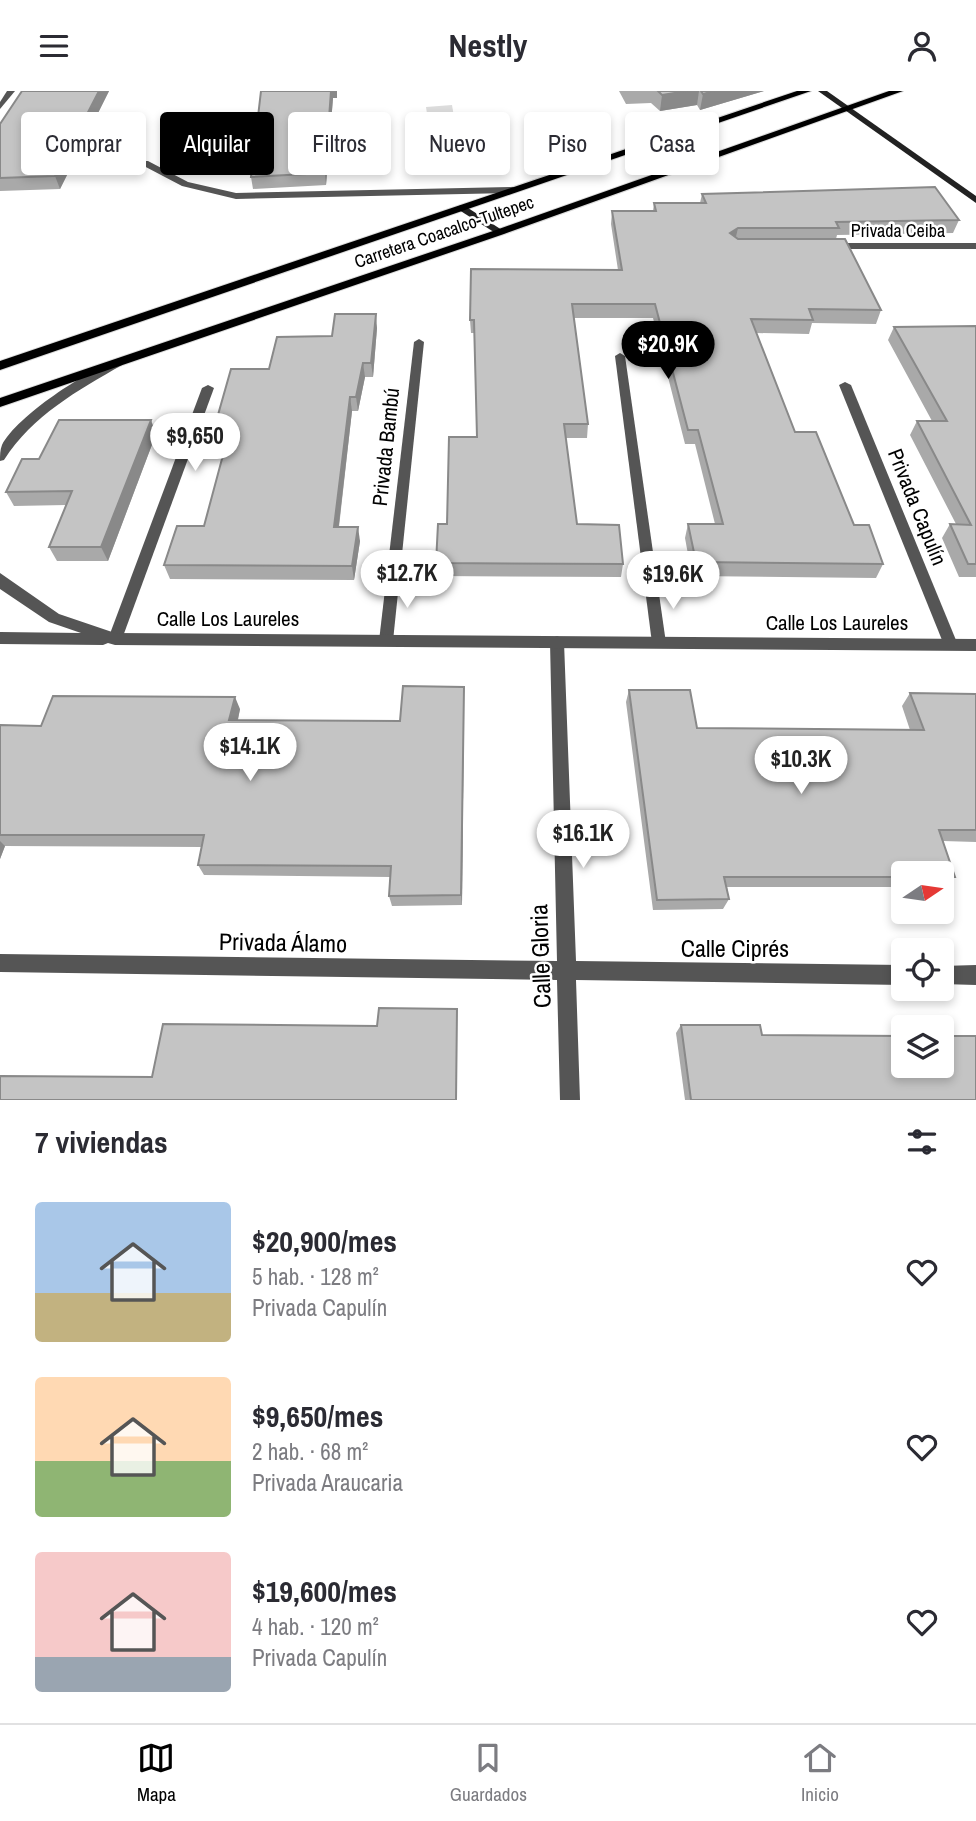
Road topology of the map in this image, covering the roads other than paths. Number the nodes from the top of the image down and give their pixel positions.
1 (11, 91) edge
2 (806, 91) edge
3 (822, 91) edge
4 (898, 91) edge
5 (0, 107) edge
6 (847, 108) junction
7 (146, 164) edge
8 (513, 190) junction
9 (976, 200) edge
10 (462, 208) junction
11 (500, 232) junction
12 (976, 246) edge
13 (815, 247) edge
14 (419, 342) dead end
15 (620, 356) dead end
16 (122, 361) junction
17 (1, 365) edge
18 (845, 385) dead end
19 (208, 388) dead end
20 (0, 403) edge
21 (0, 457) edge
22 (0, 578) edge
23 (0, 638) edge
24 (115, 639) junction
25 (386, 641) junction
26 (557, 642) junction
27 (659, 643) junction
28 (950, 645) junction
29 (976, 645) edge
30 (0, 963) edge
31 (566, 972) junction
32 (891, 975) edge
33 (954, 975) edge
34 (976, 975) edge
35 (570, 1100) edge

1 - 5 street
2 - 8 main road, Carretera Coacalco-Tultepec
3 - 6 main road
4 - 6 main road, Carretera Coacalco-Tultepec
6 - 9 main road
6 - 11 main road, Carretera Coacalco-Tultepec
7 - 8 street
8 - 10 main road, Carretera Coacalco-Tultepec
10 - 11 main road
10 - 17 main road, Carretera Coacalco-Tultepec
11 - 16 main road, Carretera Coacalco-Tultepec
12 - 13 street, Privada Ceiba
14 - 25 street, Privada Bambú
15 - 27 street
16 - 20 main road, Carretera Coacalco-Tultepec
16 - 21 street
18 - 28 street, Privada Capulín
19 - 24 street
22 - 24 street, Calle Los Laureles
23 - 24 street
24 - 25 street, Calle Los Laureles
25 - 26 street, Calle Los Laureles
26 - 27 street, Calle Los Laureles
26 - 31 street, Calle Gloria
27 - 28 street, Calle Los Laureles
28 - 29 street, Calle Los Laureles
30 - 31 street, Privada Álamo
31 - 32 street, Calle Ciprés
31 - 35 street, Calle Gloria
33 - 34 street

